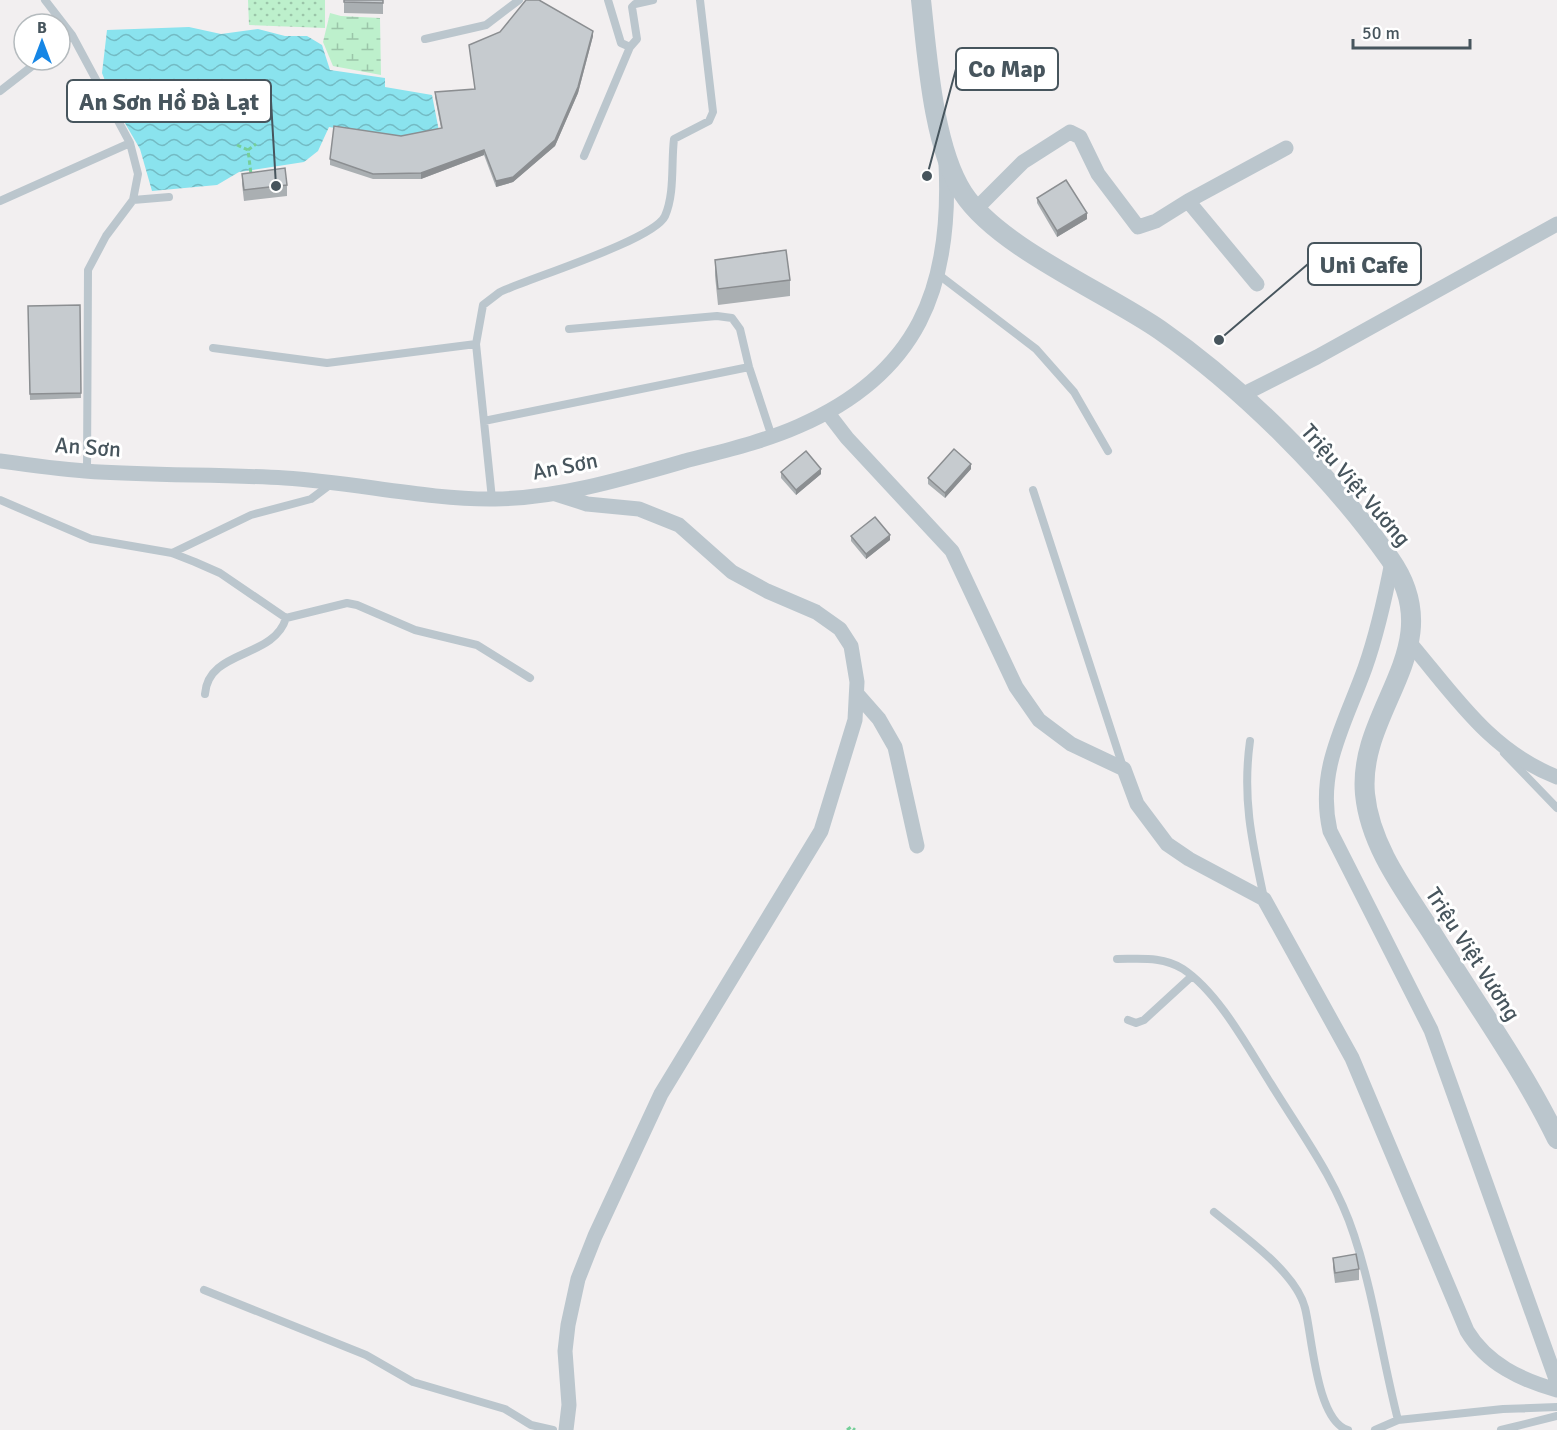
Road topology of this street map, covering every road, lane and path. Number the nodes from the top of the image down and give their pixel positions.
1 (45, 0) edge
2 (519, 0) edge
3 (608, 0) edge
4 (653, 0) edge
5 (700, 0) edge
6 (921, 0) edge
7 (54, 12) edge
8 (72, 35) edge
9 (425, 39) dead end
10 (630, 47) junction
11 (25, 72) edge
12 (0, 91) edge
13 (130, 143) junction
14 (256, 144) dead end
15 (237, 145) dead end
16 (1286, 148) dead end
17 (248, 150) junction
18 (946, 155) junction
19 (584, 156) dead end
20 (252, 178) edge
21 (169, 197) dead end
22 (133, 200) junction
23 (0, 201) edge
24 (1188, 201) junction
25 (976, 209) junction
26 (1557, 224) edge
27 (939, 275) junction
28 (1257, 284) dead end
29 (569, 329) dead end
30 (477, 344) junction
31 (213, 348) dead end
32 (749, 367) junction
33 (1242, 395) junction
34 (827, 412) junction
35 (484, 421) junction
36 (772, 437) junction
37 (1108, 451) dead end
38 (0, 461) edge
39 (87, 471) junction
40 (333, 482) junction
41 (1033, 490) dead end
42 (556, 494) junction
43 (492, 499) junction
44 (0, 500) edge
45 (171, 553) junction
46 (1392, 561) junction
47 (286, 618) junction
48 (1410, 643) junction
49 (530, 678) dead end
50 (857, 693) junction
51 (205, 694) dead end
52 (1250, 741) dead end
53 (1496, 742) junction
54 (1124, 769) junction
55 (1557, 777) edge
56 (1557, 808) edge
57 (917, 846) dead end
58 (1264, 899) junction
59 (1118, 959) dead end
60 (1192, 976) junction
61 (1128, 1020) dead end
62 (1557, 1139) edge
63 (1214, 1212) dead end
64 (204, 1290) dead end
65 (1557, 1382) edge
66 (1557, 1390) edge
67 (1557, 1407) edge
68 (1557, 1416) edge
69 (1398, 1420) junction
70 (553, 1430) edge
71 (566, 1430) edge
72 (847, 1430) edge
73 (855, 1430) edge
74 (1348, 1430) edge
75 (1375, 1430) edge
76 (1502, 1430) edge

1 - 7 lane
2 - 9 lane
3 - 10 lane
4 - 10 lane
5 - 30 lane
6 - 18 street, Triệu Việt Vương
8 - 13 lane
10 - 19 lane
11 - 12 lane
13 - 22 lane
13 - 23 lane
14 - 17 path
15 - 17 path
16 - 24 street
17 - 20 path
18 - 25 street, Triệu Việt Vương
18 - 27 street, An Sơn
21 - 22 lane
22 - 39 lane
24 - 25 street
24 - 28 street
25 - 33 street, Triệu Việt Vương
26 - 33 street
27 - 34 street, An Sơn
27 - 37 lane
29 - 32 lane
30 - 31 lane
30 - 35 lane
32 - 35 lane
32 - 36 lane
33 - 46 street, Triệu Việt Vương
34 - 36 street, An Sơn
34 - 54 street
35 - 43 lane
36 - 42 street, An Sơn
38 - 39 street, An Sơn
39 - 40 street, An Sơn
40 - 43 street, An Sơn
40 - 45 lane
41 - 54 lane
42 - 43 street, An Sơn
42 - 50 street
44 - 45 lane
45 - 47 lane
46 - 48 street, Triệu Việt Vương
46 - 65 street
47 - 49 lane
47 - 51 lane
48 - 53 street
48 - 62 street, Triệu Việt Vương
50 - 57 street
50 - 71 street
52 - 58 lane
53 - 55 street
53 - 56 lane
54 - 58 street
58 - 66 street
59 - 60 lane
60 - 61 lane
60 - 69 lane
63 - 74 lane
64 - 70 lane
67 - 69 lane
68 - 76 lane
69 - 75 lane
72 - 73 path

